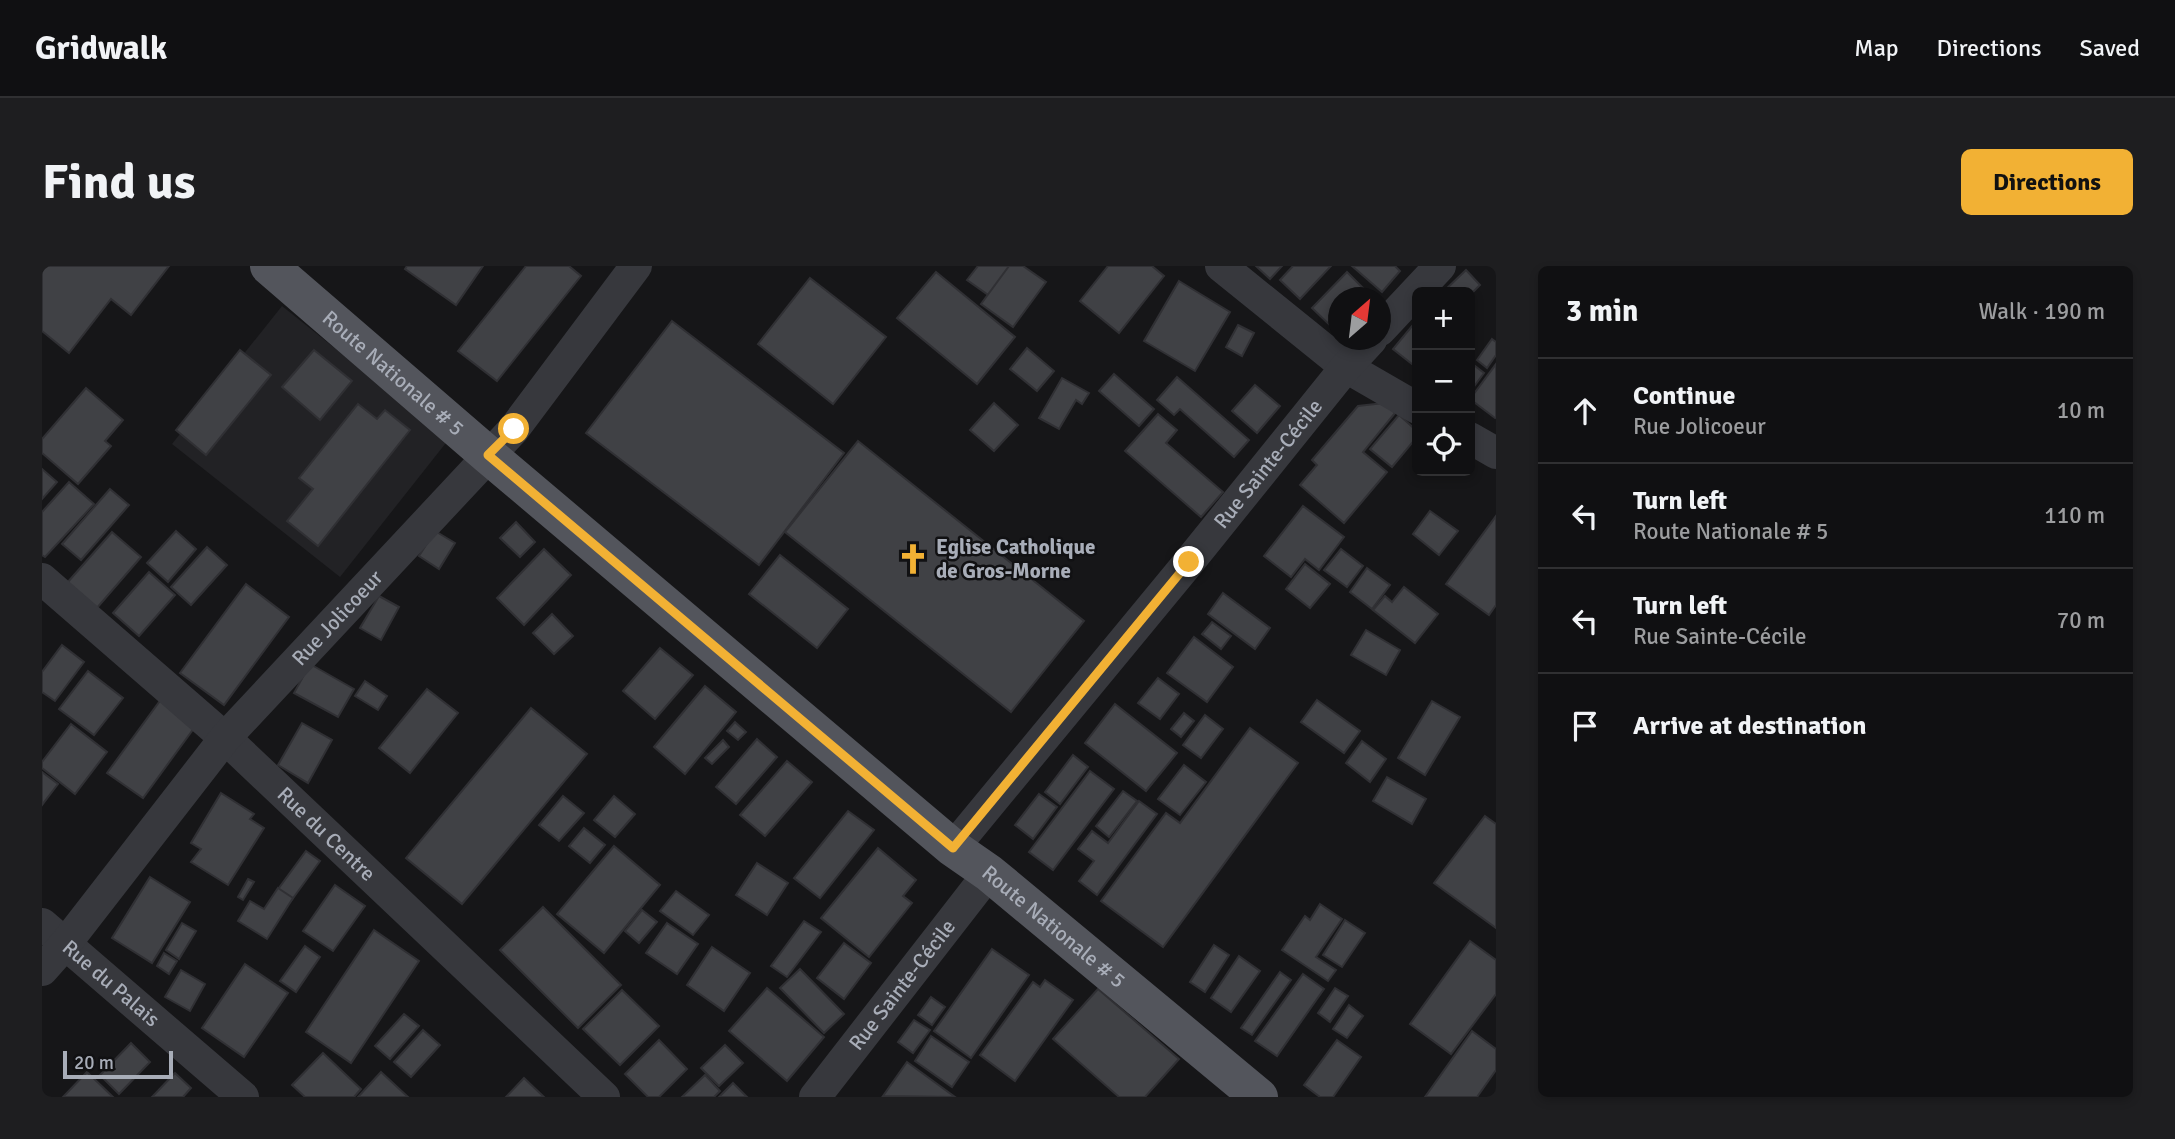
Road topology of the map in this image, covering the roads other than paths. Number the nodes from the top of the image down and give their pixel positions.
1 (270, 266) edge
2 (636, 266) edge
3 (1221, 266) edge
4 (1440, 266) edge
5 (1391, 319) edge
6 (1362, 350) edge
7 (1346, 367) junction
8 (1412, 405) edge
9 (1475, 441) edge
10 (1496, 453) edge
11 (488, 455) junction
12 (42, 579) edge
13 (225, 738) junction
14 (953, 848) junction
15 (989, 873) junction
16 (42, 924) edge
17 (66, 943) junction
18 (42, 970) edge
19 (243, 1097) edge
20 (604, 1097) edge
21 (815, 1097) edge
22 (1259, 1097) edge

1 - 11 main road, Route Nationale # 5
2 - 11 street, Rue Jolicoeur
3 - 7 street
4 - 5 street
6 - 7 street, Rue Sainte-Cécile
7 - 8 street
7 - 14 street, Rue Sainte-Cécile
9 - 10 street
11 - 13 street, Rue Jolicoeur
11 - 14 main road, Route Nationale # 5
12 - 13 street, Rue du Centre
13 - 17 street, Rue Jolicoeur
13 - 20 street, Rue du Centre
14 - 15 main road, Route Nationale # 5
15 - 21 street, Rue Sainte-Cécile
15 - 22 main road, Route Nationale # 5
16 - 17 street, Rue du Palais
17 - 18 street, Rue Jolicoeur
17 - 19 street, Rue du Palais

